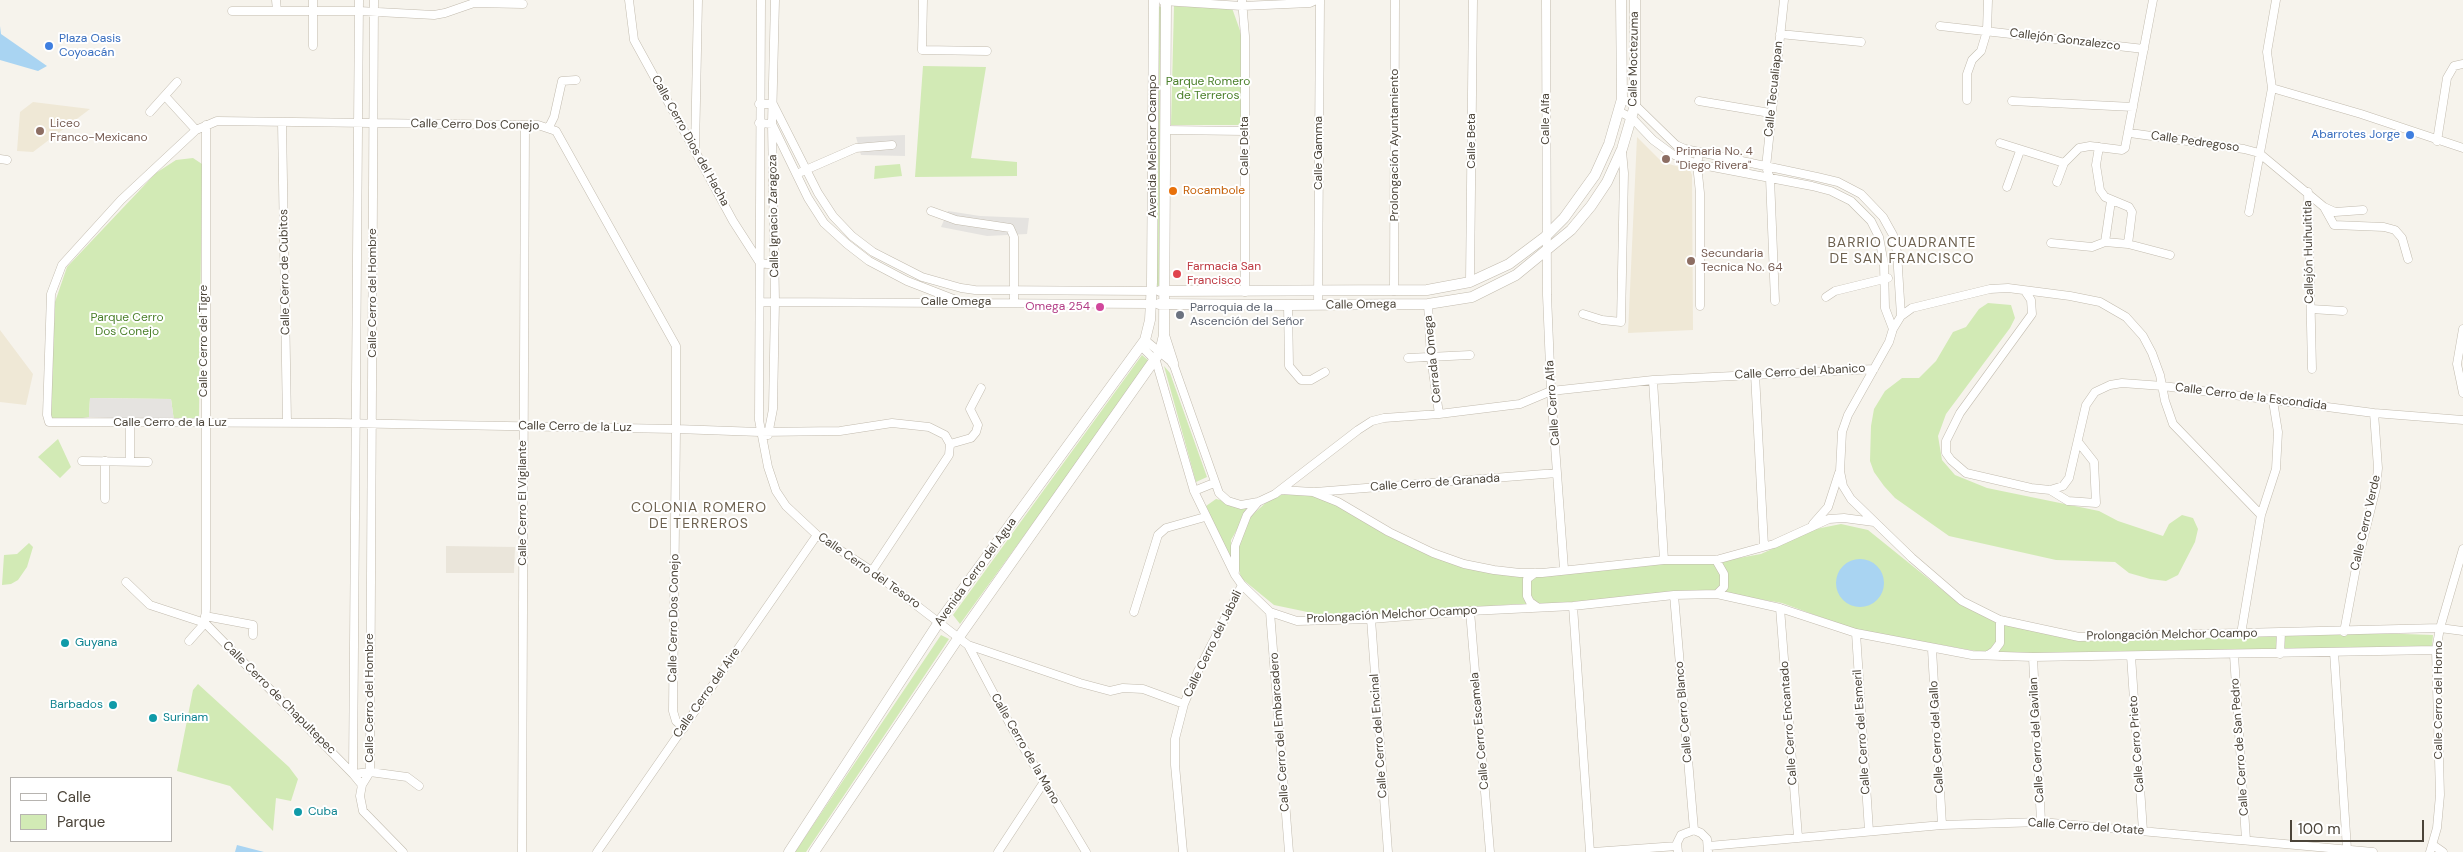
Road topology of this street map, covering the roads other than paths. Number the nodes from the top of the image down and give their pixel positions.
1 (276, 0) edge
2 (313, 0) edge
3 (359, 0) edge
4 (374, 0) edge
5 (629, 0) edge
6 (698, 0) edge
7 (761, 0) edge
8 (775, 0) edge
9 (923, 0) edge
10 (1154, 0) edge
11 (1318, 0) edge
12 (1395, 0) edge
13 (1473, 0) edge
14 (1546, 0) edge
15 (1621, 0) edge
16 (1635, 0) edge
17 (1784, 0) edge
18 (1988, 0) edge
19 (2153, 0) edge
20 (2276, 0) edge
21 (1164, 1) edge
22 (1242, 3) edge
23 (523, 4) dead end
24 (232, 11) dead end
25 (277, 11) junction
26 (313, 11) junction
27 (359, 11) junction
28 (374, 12) junction
29 (1940, 26) dead end
30 (1987, 31) junction
31 (1780, 34) junction
32 (1862, 42) dead end
33 (313, 46) dead end
34 (2144, 49) junction
35 (987, 51) dead end
36 (2463, 64) edge
37 (576, 80) dead end
38 (177, 82) dead end
39 (2272, 88) junction
40 (165, 96) junction
41 (1622, 99) junction
42 (1966, 100) dead end
43 (1698, 101) dead end
44 (2012, 101) dead end
45 (759, 104) junction
46 (773, 104) junction
47 (1635, 105) junction
48 (2133, 107) junction
49 (150, 112) dead end
50 (1620, 112) junction
51 (1770, 113) junction
52 (1632, 118) junction
53 (282, 122) junction
54 (358, 122) junction
55 (373, 122) junction
56 (759, 123) junction
57 (525, 124) junction
58 (772, 124) junction
59 (206, 125) junction
60 (549, 127) junction
61 (196, 130) junction
62 (1165, 130) junction
63 (1245, 131) junction
64 (2130, 133) junction
65 (2437, 141) junction
66 (2000, 143) dead end
67 (892, 145) dead end
68 (2099, 147) junction
69 (2463, 148) edge
70 (1622, 149) junction
71 (695, 151) junction
72 (2020, 151) junction
73 (2259, 153) junction
74 (1699, 154) junction
75 (2064, 163) junction
76 (1697, 164) junction
77 (1766, 167) junction
78 (806, 170) junction
79 (796, 174) junction
80 (1770, 178) junction
81 (2056, 182) dead end
82 (2007, 187) dead end
83 (2308, 192) junction
84 (2111, 201) junction
85 (2324, 207) junction
86 (2363, 210) dead end
87 (931, 211) dead end
88 (2249, 212) dead end
89 (1545, 237) junction
90 (2105, 242) junction
91 (2051, 243) dead end
92 (2128, 244) junction
93 (1897, 252) junction
94 (1546, 253) junction
95 (1883, 253) junction
96 (2170, 255) dead end
97 (2408, 259) dead end
98 (760, 263) junction
99 (775, 265) junction
100 (1885, 278) junction
101 (1898, 278) junction
102 (1470, 282) junction
103 (1014, 290) junction
104 (1152, 291) junction
105 (1165, 291) junction
106 (1394, 291) junction
107 (2025, 291) junction
108 (1245, 292) junction
109 (1318, 292) junction
110 (1826, 298) dead end
111 (1775, 301) dead end
112 (760, 302) junction
113 (775, 302) junction
114 (964, 302) junction
115 (1014, 303) junction
116 (1152, 304) junction
117 (1165, 304) junction
118 (1428, 304) junction
119 (1288, 305) junction
120 (1318, 305) junction
121 (1700, 306) dead end
122 (2311, 310) junction
123 (2343, 311) dead end
124 (1583, 314) dead end
125 (1902, 316) junction
126 (1893, 329) junction
127 (2463, 329) edge
128 (1164, 336) junction
129 (1143, 343) junction
130 (1470, 355) dead end
131 (1158, 357) junction
132 (1431, 357) junction
133 (1408, 358) dead end
134 (1173, 363) junction
135 (1874, 369) junction
136 (2312, 369) dead end
137 (1325, 372) dead end
138 (1755, 374) junction
139 (1653, 380) junction
140 (2163, 386) junction
141 (980, 388) dead end
142 (1551, 391) junction
143 (2463, 393) edge
144 (2273, 401) junction
145 (2374, 413) junction
146 (1439, 414) junction
147 (47, 416) joint
148 (2463, 420) edge
149 (287, 422) junction
150 (130, 423) junction
151 (204, 423) junction
152 (357, 423) junction
153 (372, 424) junction
154 (523, 426) junction
155 (676, 429) junction
156 (764, 432) junction
157 (2079, 443) junction
158 (950, 444) junction
159 (82, 461) dead end
160 (105, 461) junction
161 (130, 461) junction
162 (148, 462) dead end
163 (1840, 471) junction
164 (1557, 473) junction
165 (1214, 483) junction
166 (1281, 490) junction
167 (2050, 490) junction
168 (1194, 491) junction
169 (1313, 492) junction
170 (105, 499) dead end
171 (1258, 502) junction
172 (2261, 515) junction
173 (1205, 517) junction
174 (1874, 522) junction
175 (1813, 525) junction
176 (817, 534) junction
177 (1764, 546) junction
178 (2463, 549) edge
179 (1664, 560) junction
180 (1716, 560) junction
181 (1564, 569) junction
182 (872, 571) junction
183 (1520, 573) junction
184 (1534, 573) junction
185 (1235, 575) junction
186 (126, 582) dead end
187 (1242, 585) junction
188 (1674, 594) junction
189 (1717, 594) junction
190 (1573, 606) junction
191 (1537, 607) junction
192 (1517, 608) junction
193 (1780, 608) junction
194 (1470, 611) junction
195 (1134, 612) dead end
196 (1270, 612) junction
197 (1371, 619) junction
198 (205, 620) junction
199 (2000, 620) junction
200 (940, 622) junction
201 (2440, 628) junction
202 (2463, 631) edge
203 (2281, 632) junction
204 (2344, 632) junction
205 (1856, 633) junction
206 (2241, 634) junction
207 (254, 635) dead end
208 (960, 637) junction
209 (189, 641) dead end
210 (968, 645) junction
211 (1932, 649) junction
212 (2436, 650) junction
213 (2334, 652) junction
214 (2280, 654) junction
215 (1988, 655) junction
216 (2234, 655) junction
217 (2131, 656) junction
218 (2033, 657) junction
219 (1184, 704) junction
220 (684, 728) junction
221 (370, 772) junction
222 (353, 774) junction
223 (1044, 782) junction
224 (362, 785) junction
225 (418, 786) dead end
226 (2041, 822) junction
227 (1942, 825) junction
228 (1694, 830) junction
229 (1869, 831) junction
230 (2143, 831) junction
231 (1798, 837) junction
232 (2246, 840) junction
233 (2431, 848) edge
234 (1678, 849) edge
235 (1708, 849) edge
236 (2347, 849) junction
237 (403, 852) edge
238 (522, 852) edge
239 (597, 852) edge
240 (789, 852) edge
241 (814, 852) edge
242 (998, 852) edge
243 (1086, 852) edge
244 (1183, 852) edge
245 (1289, 852) edge
246 (1388, 852) edge
247 (1490, 852) edge
248 (1591, 852) edge
249 (2373, 852) edge
250 (2443, 852) edge

1 - 25 street
2 - 26 street
3 - 27 street, Calle Cerro del Hombre
4 - 28 street, Calle Cerro del Hombre
5 - 71 street, Calle Cerro Dios del Hacha
6 - 71 street
7 - 45 street, Calle Ignacio Zaragoza
8 - 46 street, Calle Ignacio Zaragoza
9 - 35 street
10 - 104 street, Avenida Melchor Ocampo
11 - 22 street
11 - 109 street, Calle Gamma
12 - 106 street, Prolongación Ayuntamiento
13 - 102 street, Calle Beta
14 - 89 street, Calle Alfa
15 - 41 street, Calle Moctezuma
16 - 47 street, Calle Moctezuma
17 - 31 street, Calle Tecualiapan
18 - 30 street
19 - 34 street
20 - 39 street
21 - 22 street
21 - 62 street, Avenida Melchor Ocampo
22 - 63 street, Calle Delta
23 - 28 street
24 - 25 street
25 - 26 street
26 - 27 street
26 - 33 street
27 - 28 street
27 - 54 street, Calle Cerro del Hombre
28 - 55 street, Calle Cerro del Hombre
29 - 30 street, Callejón Gonzalezco
30 - 34 street, Callejón Gonzalezco
30 - 42 street
31 - 32 street
31 - 51 street, Calle Tecualiapan
34 - 48 street
36 - 65 street
37 - 60 street
38 - 40 street
39 - 65 street
39 - 73 street
40 - 49 street
40 - 61 street
41 - 47 street
41 - 50 street, Calle Moctezuma
43 - 51 street
44 - 48 street
45 - 46 street
45 - 56 street, Calle Ignacio Zaragoza
46 - 58 street, Calle Ignacio Zaragoza
46 - 78 street, Calle Omega
47 - 52 street, Calle Moctezuma
47 - 74 street
48 - 64 street
50 - 52 street
50 - 89 street, Calle Omega
51 - 77 street, Calle Tecualiapan
52 - 70 street, Calle Omega
52 - 76 street
53 - 54 street, Calle Cerro Dos Conejo
53 - 59 street, Calle Cerro Dos Conejo
53 - 149 street, Calle Cerro de Cubitos
54 - 55 street, Calle Cerro Dos Conejo
54 - 152 street, Calle Cerro del Hombre
55 - 57 street, Calle Cerro Dos Conejo
55 - 153 street, Calle Cerro del Hombre
56 - 58 street
56 - 98 street, Calle Ignacio Zaragoza
57 - 60 street, Calle Cerro Dos Conejo
57 - 154 street, Calle Cerro El Vigilante
58 - 79 street
58 - 99 street, Calle Ignacio Zaragoza
59 - 61 street, Calle Cerro Dos Conejo
59 - 151 street, Calle Cerro del Tigre
60 - 155 street, Calle Cerro Dos Conejo
61 - 147 street, Calle Cerro Dos Conejo
62 - 63 street
62 - 105 street, Avenida Melchor Ocampo
63 - 108 street, Calle Delta
64 - 68 street
64 - 73 street, Calle Pedregoso
65 - 69 street
66 - 72 street
67 - 78 street
68 - 75 street
68 - 84 street
70 - 94 street, Calle Omega
70 - 124 street
71 - 98 street, Calle Cerro Dios del Hacha
72 - 75 street
72 - 82 street
73 - 83 street, Callejón Huihuititla
73 - 88 street
74 - 76 street
74 - 77 street
75 - 81 street
76 - 80 street
76 - 121 street
77 - 80 street, Calle Tecualiapan
77 - 93 street
78 - 79 street
78 - 103 street, Calle Omega
79 - 114 street
80 - 95 street
80 - 111 street, Calle Tecualiapan
83 - 85 street, Callejón Huihuititla
83 - 122 street, Callejón Huihuititla
84 - 90 street
84 - 92 street
85 - 86 street, Callejón Huihuititla
85 - 97 street, Callejón Huihuititla
87 - 103 street
89 - 94 street, Calle Cerro Alfa
89 - 102 street, Calle Omega
90 - 91 street
90 - 92 street
92 - 96 street
93 - 95 street
93 - 101 street
94 - 118 street, Calle Omega
94 - 142 street, Calle Cerro Alfa
95 - 100 street
98 - 99 street
98 - 112 street, Calle Ignacio Zaragoza
99 - 113 street, Calle Ignacio Zaragoza
100 - 101 street
100 - 110 street
100 - 126 street
101 - 125 street
102 - 106 street, Calle Omega
103 - 104 street, Calle Omega
103 - 115 street
104 - 105 street, Calle Omega
104 - 116 street, Avenida Cerro del Agua
105 - 108 street, Calle Omega
105 - 117 street, Avenida Cerro del Agua
106 - 109 street, Calle Omega
107 - 125 street, Calle Cerro del Abanico
107 - 140 street, Calle Cerro del Abanico
107 - 167 street
108 - 109 street, Calle Omega
109 - 120 street, Calle Gamma
112 - 113 street, Calle Omega
112 - 156 street, Calle Ignacio Zaragoza
113 - 114 street, Calle Omega
113 - 156 street, Calle Ignacio Zaragoza
114 - 115 street, Calle Omega
115 - 116 street, Calle Omega
116 - 117 street, Calle Omega
116 - 129 street, Avenida Cerro del Agua
117 - 119 street, Calle Omega
117 - 128 street, Avenida Cerro del Agua
118 - 120 street, Calle Omega
118 - 132 street, Cerrada Omega
119 - 120 street, Calle Omega
119 - 137 street
122 - 123 street, Callejón Huihuititla
122 - 136 street
125 - 126 street, Calle Cerro del Abanico
126 - 135 street, Calle Cerro del Abanico
127 - 143 street
128 - 131 street, Avenida Cerro del Agua
128 - 134 street
129 - 131 street
129 - 200 street, Avenida Cerro del Agua
130 - 132 street
131 - 134 street
131 - 168 street, Prolongación Melchor Ocampo
131 - 208 street, Avenida Cerro del Agua
132 - 133 street
132 - 146 street, Cerrada Omega
134 - 165 street
135 - 138 street, Calle Cerro del Abanico
135 - 163 street
138 - 139 street, Calle Cerro del Abanico
138 - 177 street
139 - 142 street, Calle Cerro del Abanico
139 - 179 street
140 - 144 street, Calle Cerro de la Escondida
140 - 157 street, Calle Cerro de la Escondida
140 - 172 street, Calle Cerro del Abanico
141 - 158 street
142 - 146 street, Calle Cerro del Abanico
142 - 164 street, Calle Cerro Alfa
144 - 145 street, Calle Cerro de la Escondida
144 - 172 street
145 - 148 street, Calle Cerro de la Escondida
145 - 204 street, Calle Cerro Verde
146 - 166 street, Calle Cerro del Abanico
147 - 150 street, Calle Cerro de la Luz
149 - 151 street, Calle Cerro de la Luz
149 - 152 street, Calle Cerro de la Luz
150 - 151 street, Calle Cerro de la Luz
150 - 161 street
151 - 198 street, Calle Cerro del Tigre
152 - 153 street, Calle Cerro de la Luz
152 - 222 street, Calle Cerro del Hombre
153 - 154 street, Calle Cerro de la Luz
153 - 221 street, Calle Cerro del Hombre
154 - 155 street, Calle Cerro de la Luz
154 - 238 street, Calle Cerro El Vigilante
155 - 156 street, Calle Cerro de la Luz
155 - 220 street, Calle Cerro Dos Conejo
156 - 158 street, Calle Cerro de la Luz
156 - 176 street, Calle Cerro del Tesoro
157 - 167 street, Calle Cerro de la Escondida
157 - 167 street
158 - 182 street
159 - 160 street
160 - 161 street
160 - 170 street
161 - 162 street
163 - 174 street, Prolongación Melchor Ocampo
163 - 175 street
164 - 169 street, Calle Cerro de Granada
164 - 181 street, Calle Cerro Alfa
165 - 168 street
165 - 171 street
166 - 169 street
166 - 171 street
168 - 173 street, Prolongación Melchor Ocampo
169 - 183 street
171 - 185 street
172 - 206 street
173 - 185 street, Prolongación Melchor Ocampo
173 - 195 street
174 - 175 street
174 - 199 street, Prolongación Melchor Ocampo
175 - 177 street
176 - 182 street, Calle Cerro del Tesoro
176 - 220 street, Calle Cerro del Aire
177 - 180 street
178 - 201 street, Calle Cerro del Horno
179 - 180 street
179 - 181 street
180 - 189 street
181 - 184 street
182 - 200 street, Calle Cerro del Tesoro
183 - 184 street
183 - 192 street
184 - 191 street
185 - 187 street, Prolongación Melchor Ocampo
186 - 198 street
187 - 196 street, Prolongación Melchor Ocampo
187 - 219 street, Calle Cerro del Jabali
188 - 189 street, Prolongación Melchor Ocampo
188 - 190 street, Prolongación Melchor Ocampo
188 - 228 street, Calle Cerro Blanco
189 - 193 street, Prolongación Melchor Ocampo
190 - 191 street, Prolongación Melchor Ocampo
190 - 248 street
191 - 192 street, Prolongación Melchor Ocampo
192 - 194 street, Prolongación Melchor Ocampo
193 - 205 street, Prolongación Melchor Ocampo
193 - 231 street, Calle Cerro Encantado
194 - 197 street, Prolongación Melchor Ocampo
194 - 247 street, Calle Cerro Escamela
196 - 197 street, Prolongación Melchor Ocampo
196 - 245 street, Calle Cerro del Embarcadero
197 - 246 street, Calle Cerro del Encinal
198 - 207 street
198 - 209 street
198 - 222 street, Calle Cerro de Chapultepec
199 - 206 street, Prolongación Melchor Ocampo
199 - 215 street
200 - 208 street, Calle Cerro del Tesoro
200 - 240 street, Avenida Cerro del Agua
201 - 202 street, Prolongación Melchor Ocampo
201 - 204 street, Prolongación Melchor Ocampo
201 - 212 street, Calle Cerro del Horno
203 - 204 street, Prolongación Melchor Ocampo
203 - 206 street, Prolongación Melchor Ocampo
203 - 214 street
205 - 211 street, Prolongación Melchor Ocampo
205 - 229 street, Calle Cerro del Esmeril
208 - 210 street, Calle Cerro del Tesoro
208 - 241 street, Avenida Cerro del Agua
210 - 219 street, Calle Cerro del Tesoro
210 - 223 street, Calle Cerro de la Mano
211 - 215 street, Prolongación Melchor Ocampo
211 - 227 street, Calle Cerro del Gallo
212 - 213 street, Prolongación Melchor Ocampo
212 - 233 street, Calle Cerro del Horno
213 - 214 street, Prolongación Melchor Ocampo
213 - 236 street
214 - 216 street, Prolongación Melchor Ocampo
215 - 218 street, Prolongación Melchor Ocampo
216 - 217 street, Prolongación Melchor Ocampo
216 - 232 street, Calle Cerro de San Pedro
217 - 218 street, Prolongación Melchor Ocampo
217 - 230 street, Calle Cerro Prieto
218 - 226 street, Calle Cerro del Gavilan
219 - 244 street, Calle Cerro del Jabali
220 - 239 street, Calle Cerro del Aire
221 - 222 street
221 - 224 street, Calle Cerro del Hombre
221 - 225 street
222 - 224 street, Calle Cerro del Hombre
223 - 242 street
223 - 243 street, Calle Cerro de la Mano
224 - 237 street
226 - 227 street, Calle Cerro del Otate
226 - 230 street, Calle Cerro del Otate
227 - 229 street, Calle Cerro del Otate
228 - 234 street
228 - 235 street
229 - 231 street, Calle Cerro del Otate
230 - 232 street, Calle Cerro del Otate
231 - 235 street, Calle Cerro del Otate
232 - 236 street, Calle Cerro del Otate
233 - 250 street
234 - 248 street
236 - 249 street, Calle Cerro del Otate

